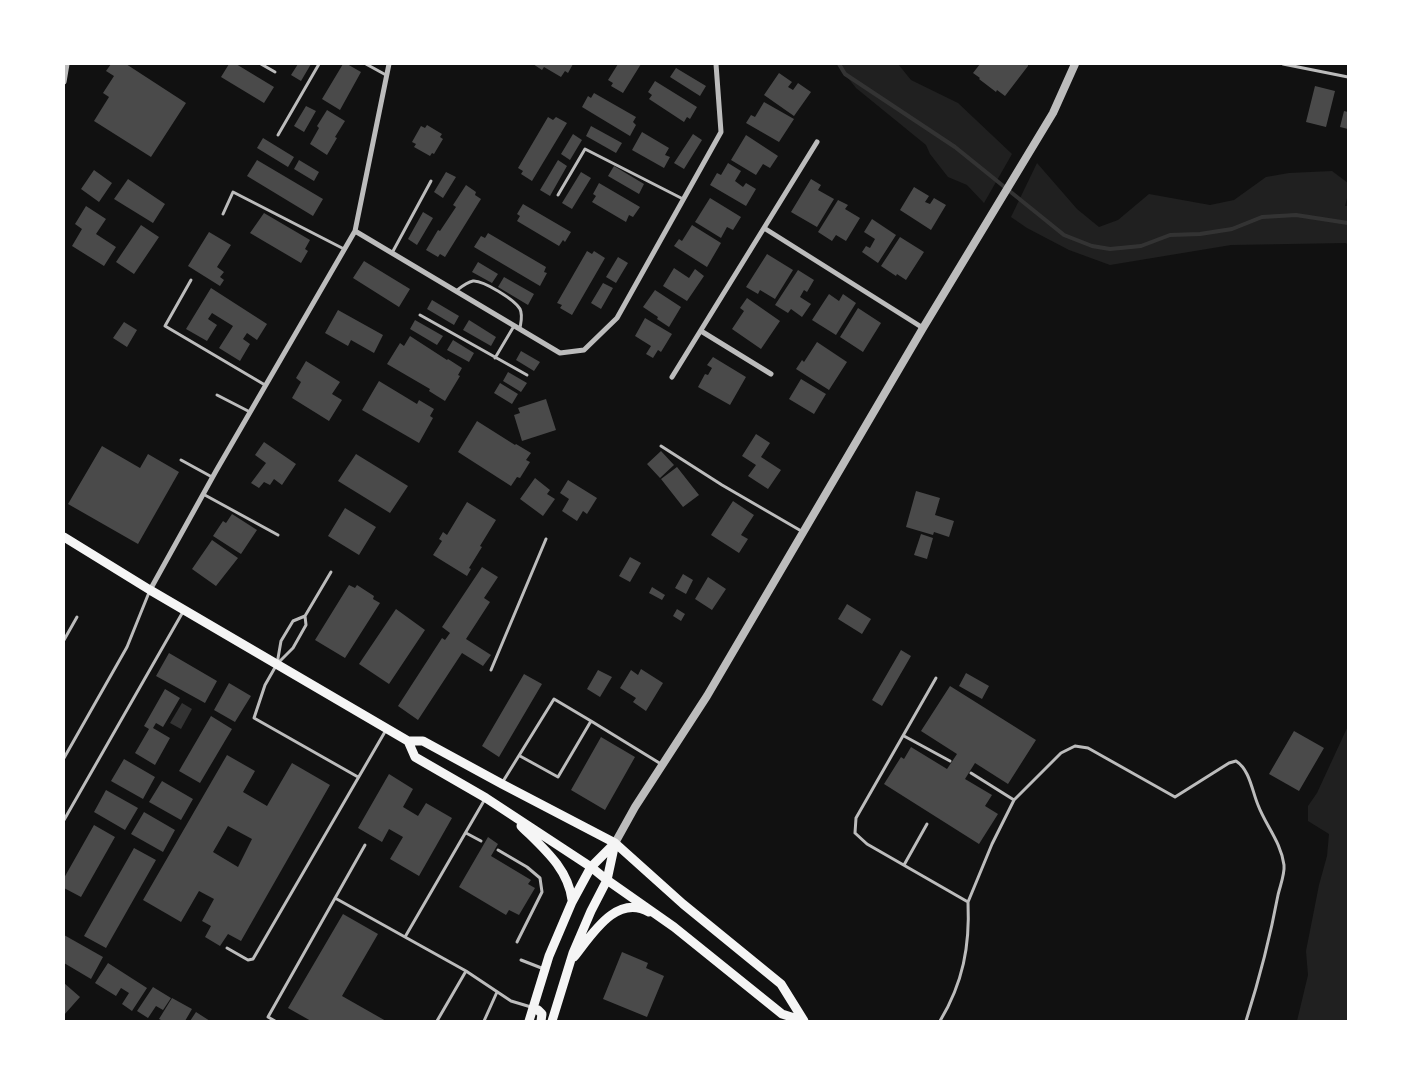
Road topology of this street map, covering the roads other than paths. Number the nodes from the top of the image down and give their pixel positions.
1 (67, 64) edge
2 (261, 64) edge
3 (319, 64) edge
4 (366, 64) edge
5 (388, 64) edge
6 (716, 64) edge
7 (1075, 64) edge
8 (1283, 64) edge
9 (275, 72) dead end
10 (386, 75) junction
11 (1348, 77) edge
12 (64, 82) edge
13 (278, 136) dead end
14 (817, 142) dead end
15 (431, 181) dead end
16 (558, 194) dead end
17 (684, 199) junction
18 (223, 214) dead end
19 (764, 228) junction
20 (355, 231) junction
21 (344, 249) junction
22 (392, 253) junction
23 (191, 280) dead end
24 (456, 291) junction
25 (420, 315) dead end
26 (517, 327) junction
27 (923, 328) junction
28 (701, 331) junction
29 (495, 358) junction
30 (771, 374) dead end
31 (527, 375) dead end
32 (672, 377) dead end
33 (266, 386) junction
34 (217, 395) dead end
35 (250, 412) junction
36 (662, 446) dead end
37 (181, 460) dead end
38 (212, 477) junction
39 (203, 494) junction
40 (803, 532) junction
41 (278, 535) dead end
42 (64, 537) edge
43 (546, 539) dead end
44 (331, 572) dead end
45 (150, 590) junction
46 (184, 609) junction
47 (305, 616) junction
48 (77, 617) dead end
49 (64, 640) edge
50 (277, 664) junction
51 (491, 670) dead end
52 (936, 678) dead end
53 (591, 721) junction
54 (387, 727) junction
55 (904, 736) junction
56 (408, 741) junction
57 (520, 756) junction
58 (64, 758) edge
59 (950, 760) dead end
60 (662, 764) junction
61 (971, 773) dead end
62 (358, 777) junction
63 (502, 784) junction
64 (486, 798) junction
65 (1014, 800) junction
66 (64, 820) edge
67 (927, 824) dead end
68 (466, 832) junction
69 (481, 841) dead end
70 (615, 843) junction
71 (365, 846) dead end
72 (498, 850) dead end
73 (904, 865) junction
74 (591, 867) junction
75 (607, 880) junction
76 (335, 898) junction
77 (572, 902) junction
78 (968, 902) junction
79 (674, 927) junction
80 (405, 937) junction
81 (517, 942) dead end
82 (227, 948) dead end
83 (521, 960) dead end
84 (569, 964) junction
85 (545, 969) junction
86 (466, 971) junction
87 (497, 992) junction
88 (533, 1008) junction
89 (276, 1021) edge
90 (437, 1021) edge
91 (484, 1021) edge
92 (530, 1021) edge
93 (541, 1021) edge
94 (552, 1021) edge
95 (804, 1021) edge
96 (940, 1021) edge
97 (1246, 1021) edge

1 - 12 street
2 - 9 lane
3 - 13 lane
4 - 10 lane
5 - 10 street
6 - 17 street
7 - 27 street
8 - 11 lane
10 - 20 street
14 - 19 street
15 - 22 lane
16 - 17 lane
17 - 26 street
18 - 21 lane
19 - 27 street
19 - 28 street
20 - 21 street
20 - 22 street
21 - 33 street
22 - 24 street
23 - 33 lane
24 - 26 street
24 - 26 lane
25 - 29 lane
26 - 29 lane
27 - 40 street
28 - 30 street
28 - 32 street
29 - 31 lane
33 - 35 street
34 - 35 lane
35 - 38 street
36 - 40 lane
37 - 38 lane
38 - 39 street
39 - 41 lane
39 - 45 street
40 - 60 street
42 - 45 main road
43 - 51 lane
44 - 47 lane
45 - 46 main road
45 - 58 lane
46 - 50 main road
46 - 66 lane
47 - 50 lane
47 - 50 lane
48 - 49 lane
50 - 54 main road
50 - 62 lane
52 - 55 lane
53 - 57 lane
53 - 57 lane
53 - 60 lane
54 - 56 main road
54 - 62 lane
55 - 59 lane
55 - 73 lane
56 - 63 main road
56 - 64 main road
57 - 63 lane
60 - 70 street
61 - 65 lane
62 - 82 lane
63 - 70 main road
64 - 68 lane
64 - 74 main road
64 - 77 main road
65 - 78 lane
65 - 97 lane
67 - 73 lane
68 - 69 lane
68 - 80 lane
70 - 74 main road
70 - 75 main road
70 - 95 main road
71 - 76 lane
72 - 81 lane
73 - 78 lane
74 - 75 main road
74 - 77 main road
75 - 79 main road
75 - 84 main road
76 - 80 lane
76 - 89 lane
77 - 85 main road
78 - 96 lane
79 - 84 main road
79 - 95 main road
80 - 86 lane
83 - 85 lane
84 - 94 main road
85 - 88 main road
86 - 87 lane
86 - 90 lane
87 - 88 lane
87 - 91 lane
88 - 92 main road
88 - 93 main road

